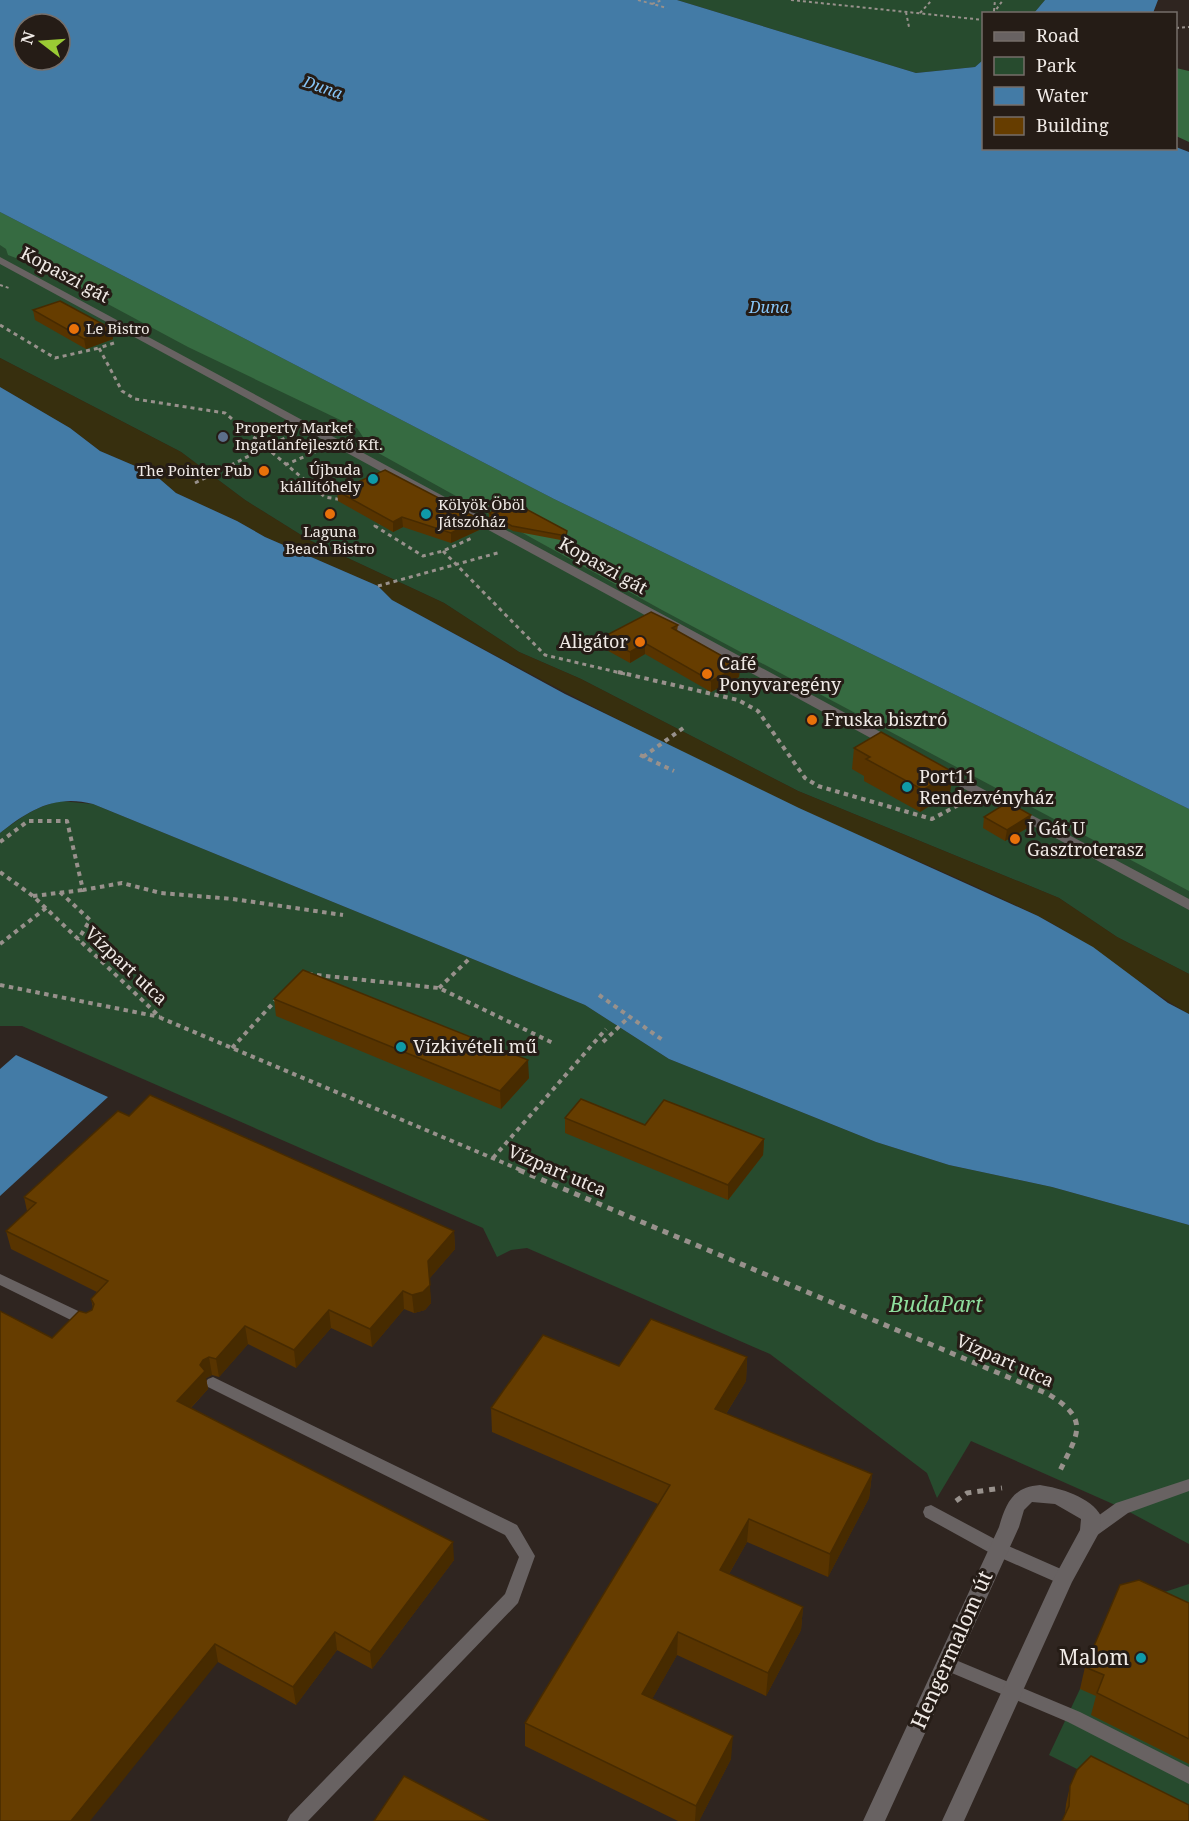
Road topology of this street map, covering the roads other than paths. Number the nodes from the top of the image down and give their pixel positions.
1 (0, 260) edge
2 (908, 753) edge
3 (929, 764) edge
4 (1189, 905) edge
5 (0, 1279) edge
6 (89, 1323) edge
7 (213, 1383) dead end
8 (1189, 1485) edge
9 (931, 1512) dead end
10 (1090, 1531) junction
11 (998, 1549) junction
12 (1064, 1578) junction
13 (946, 1663) junction
14 (1012, 1691) junction
15 (1189, 1776) edge
16 (296, 1821) edge
17 (874, 1821) edge
18 (953, 1821) edge

1 - 2 street, Kopaszi gát
3 - 4 street
5 - 6 lane
7 - 16 lane
8 - 10 lane
9 - 11 lane
10 - 11 street, Hengermalom út
10 - 12 street
11 - 12 lane
11 - 13 street, Hengermalom út
12 - 14 street
13 - 14 lane
13 - 17 street, Hengermalom út
14 - 15 lane
14 - 18 street

